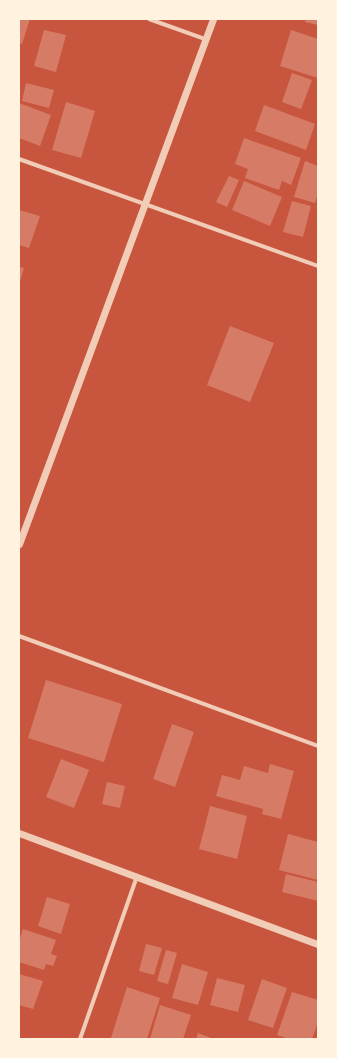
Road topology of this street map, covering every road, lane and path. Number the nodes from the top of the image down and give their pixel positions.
1 (149, 19) edge
2 (213, 19) edge
3 (205, 39) junction
4 (19, 159) edge
5 (145, 203) junction
6 (318, 266) edge
7 (19, 544) edge
8 (19, 636) edge
9 (318, 746) edge
10 (19, 833) edge
11 (137, 876) junction
12 (318, 944) edge
13 (80, 1039) edge

1 - 3 street
2 - 3 street
3 - 5 street
4 - 5 street
5 - 6 street
5 - 7 street
8 - 9 street
10 - 11 street
11 - 12 street
11 - 13 street

